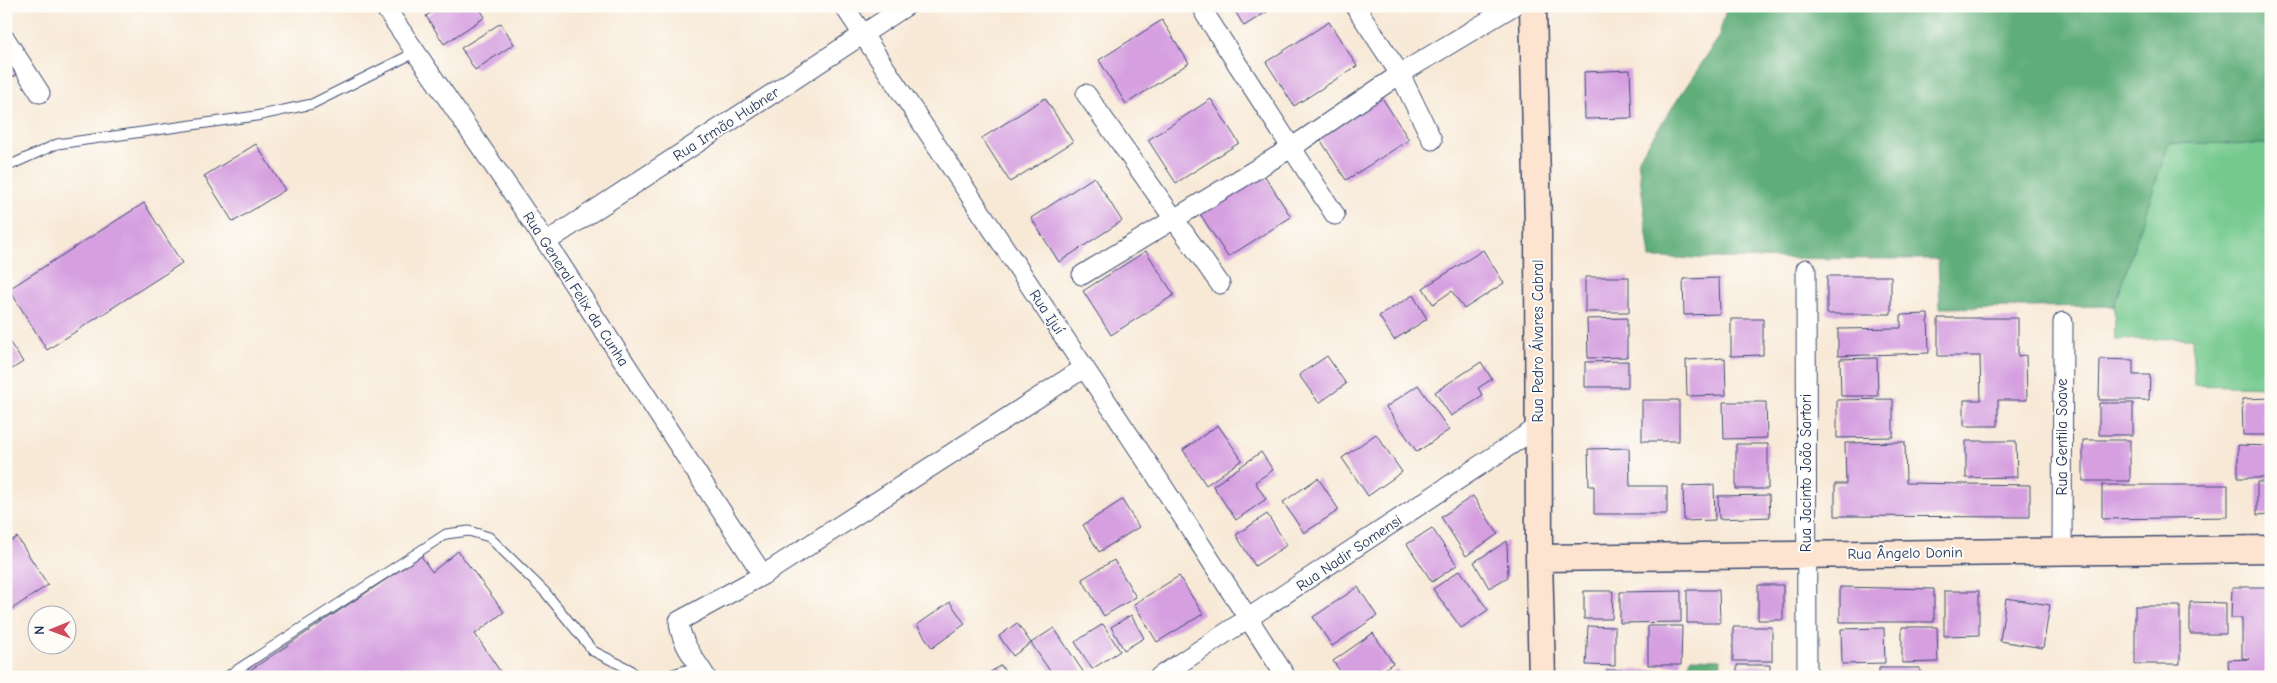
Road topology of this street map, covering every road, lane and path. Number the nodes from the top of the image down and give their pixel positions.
1 (384, 6) edge
2 (844, 6) edge
3 (906, 6) edge
4 (1356, 6) edge
5 (1513, 6) edge
6 (1533, 6) edge
7 (1206, 14) dead end
8 (863, 34) junction
9 (6, 40) edge
10 (416, 52) junction
11 (1400, 74) junction
12 (40, 93) dead end
13 (1086, 94) dead end
14 (1432, 140) dead end
15 (1292, 148) junction
16 (6, 167) edge
17 (1335, 214) dead end
18 (1173, 219) junction
19 (546, 242) junction
20 (1806, 269) dead end
21 (1082, 275) dead end
22 (1220, 284) dead end
23 (2063, 322) dead end
24 (1084, 368) junction
25 (1538, 427) junction
26 (2271, 548) edge
27 (2062, 552) junction
28 (1806, 555) junction
29 (1539, 558) junction
30 (763, 575) junction
31 (1249, 619) junction
32 (703, 671) edge
33 (226, 677) edge
34 (637, 677) edge
35 (663, 677) edge
36 (1159, 677) edge
37 (1286, 677) edge
38 (1542, 677) edge
39 (1807, 677) edge

1 - 10 street, Rua General Felix da Cunha
2 - 8 street, Rua Ijuí
3 - 8 street, Rua Irmão Hubner
4 - 11 street
5 - 11 street
6 - 25 street, Rua Pedro Álvares Cabral
7 - 15 street
8 - 19 street, Rua Irmão Hubner
8 - 24 street, Rua Ijuí
9 - 12 street
10 - 16 lane
10 - 19 street, Rua General Felix da Cunha
11 - 14 street
11 - 15 street
13 - 18 street
15 - 17 street
15 - 18 street
18 - 21 street
18 - 22 street
19 - 30 street, Rua General Felix da Cunha
20 - 28 street, Rua Jacinto João Sartori
23 - 27 street, Rua Gentila Soave
24 - 30 street
24 - 31 street, Rua Ijuí
25 - 29 street, Rua Pedro Álvares Cabral
25 - 31 street, Rua Nadir Somensi
26 - 27 street, Rua Ângelo Donin
27 - 28 street, Rua Ângelo Donin
28 - 29 street, Rua Ângelo Donin
28 - 39 street, Rua Jacinto João Sartori
29 - 38 street, Rua Pedro Álvares Cabral
30 - 32 street
31 - 36 street, Rua Nadir Somensi
31 - 37 street, Rua Ijuí
32 - 35 lane
33 - 34 lane

